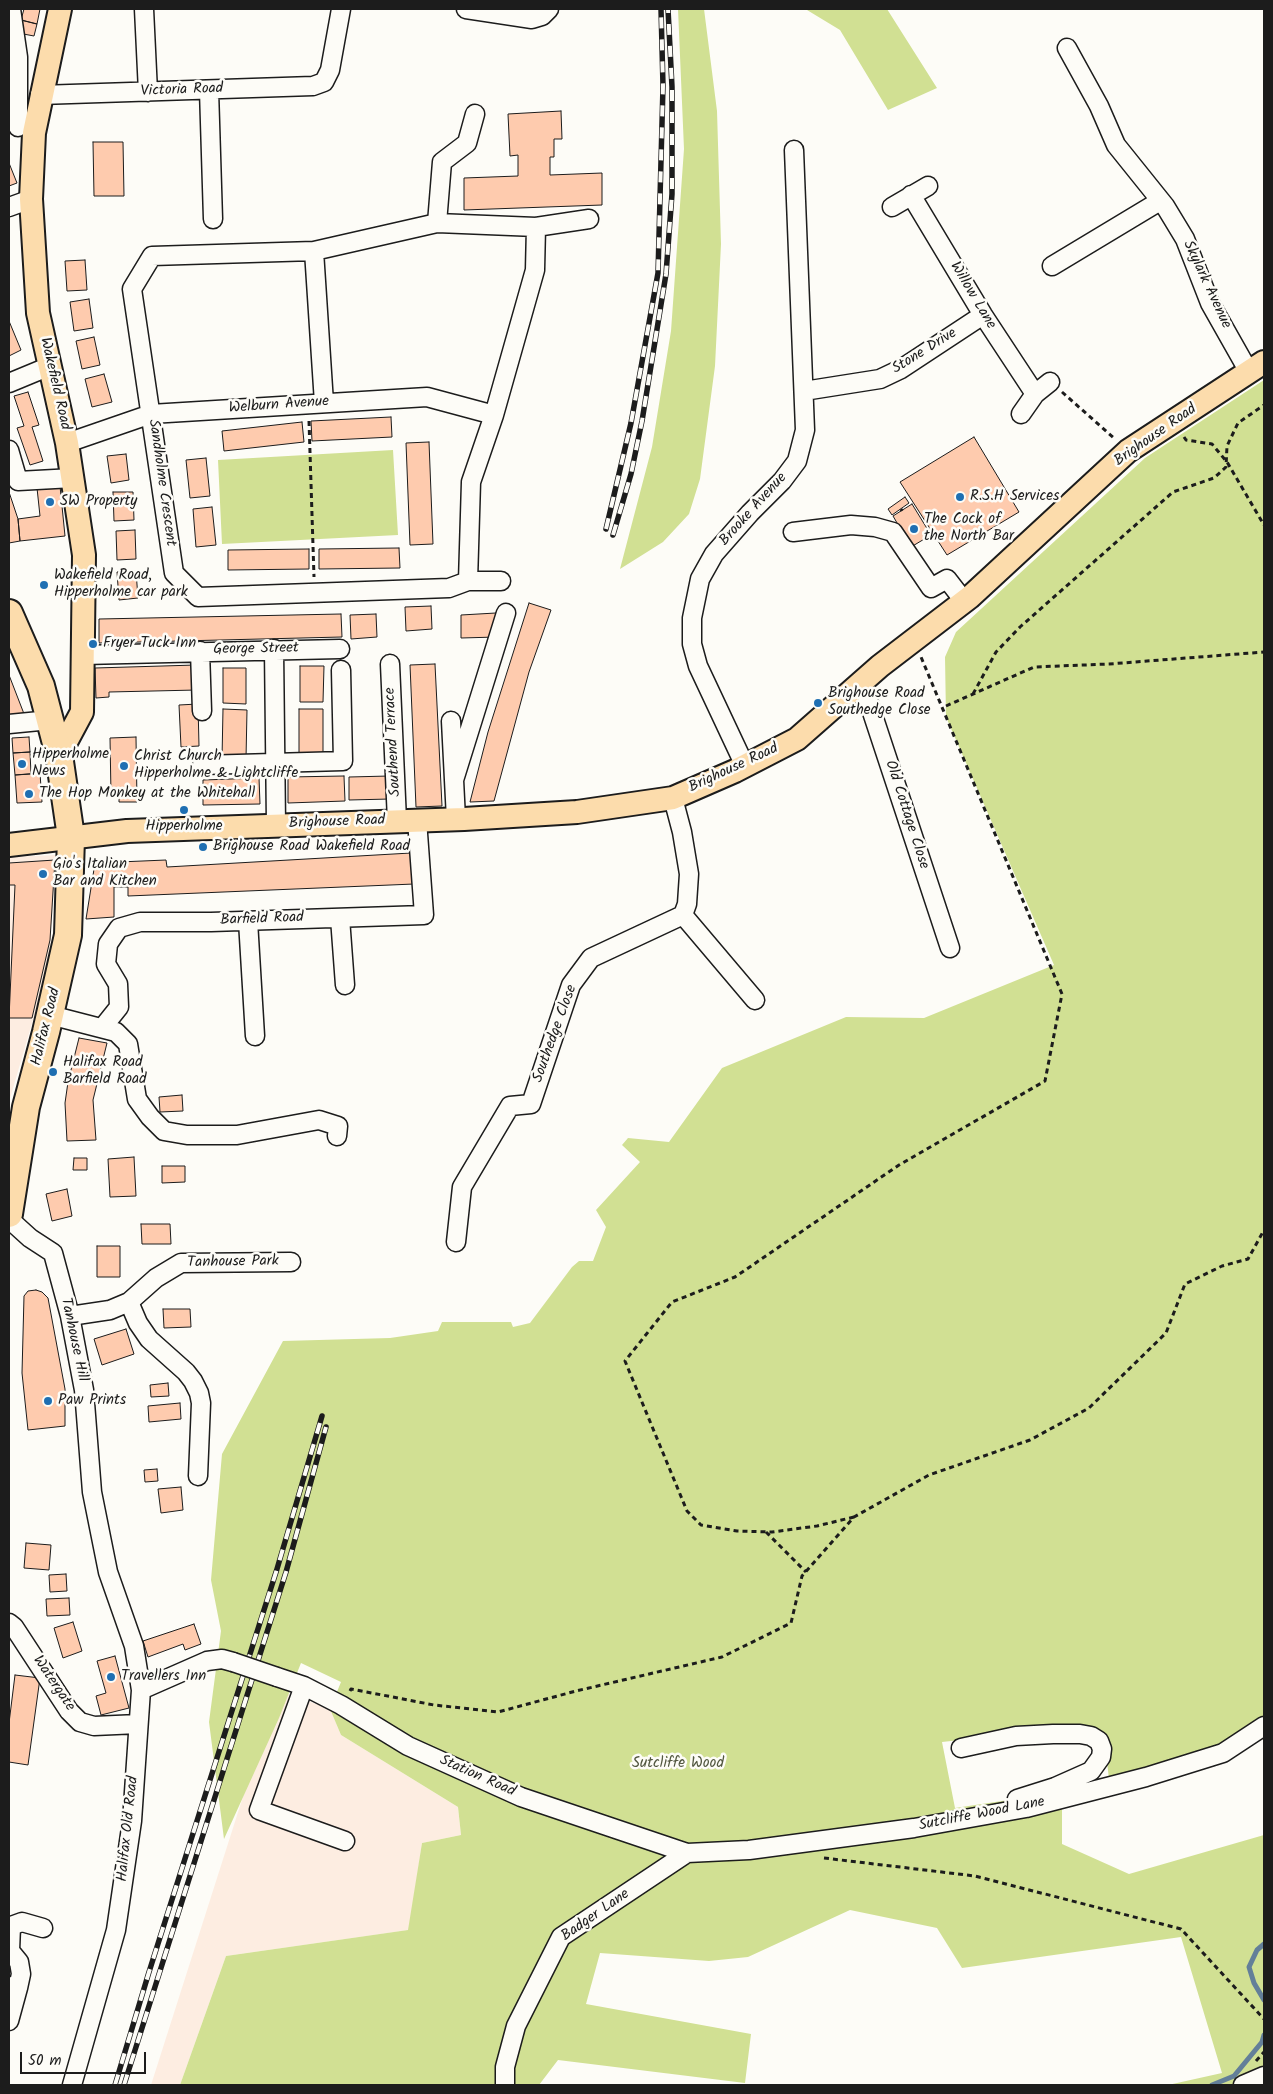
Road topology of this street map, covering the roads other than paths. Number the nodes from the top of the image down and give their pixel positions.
1 (12, 9) edge
2 (60, 9) edge
3 (144, 9) edge
4 (341, 9) edge
5 (466, 9) edge
6 (549, 10) edge
7 (1067, 48) dead end
8 (209, 90) junction
9 (148, 92) junction
10 (40, 96) junction
11 (475, 114) dead end
12 (21, 127) edge
13 (794, 150) dead end
14 (928, 186) dead end
15 (912, 195) junction
16 (31, 198) junction
17 (1160, 201) junction
18 (9, 207) edge
19 (892, 207) dead end
20 (213, 218) dead end
21 (589, 219) dead end
22 (437, 223) junction
23 (536, 227) junction
24 (314, 251) junction
25 (1052, 266) dead end
26 (983, 315) junction
27 (50, 366) junction
28 (1257, 367) edge
29 (1050, 382) road end
30 (9, 384) edge
31 (804, 391) junction
32 (1036, 394) junction
33 (316, 403) junction
34 (151, 414) junction
35 (1021, 414) dead end
36 (494, 415) junction
37 (67, 443) junction
38 (9, 450) edge
39 (73, 478) junction
40 (793, 532) dead end
41 (468, 581) junction
42 (501, 581) dead end
43 (964, 601) junction
44 (9, 613) edge
45 (506, 613) dead end
46 (274, 649) junction
47 (340, 649) dead end
48 (200, 651) junction
49 (83, 655) junction
50 (390, 664) dead end
51 (341, 670) dead end
52 (862, 682) junction
53 (202, 711) dead end
54 (50, 720) junction
55 (451, 721) dead end
56 (9, 724) edge
57 (59, 755) junction
58 (275, 763) junction
59 (202, 765) dead end
60 (745, 766) junction
61 (454, 780) junction
62 (672, 798) junction
63 (456, 820) junction
64 (407, 821) junction
65 (276, 825) junction
66 (71, 837) junction
67 (9, 845) edge
68 (683, 915) junction
69 (340, 918) junction
70 (248, 921) junction
71 (950, 948) dead end
72 (345, 985) dead end
73 (755, 1000) dead end
74 (50, 1015) junction
75 (103, 1027) junction
76 (255, 1036) dead end
77 (337, 1136) dead end
78 (9, 1214) edge
79 (9, 1218) edge
80 (456, 1242) dead end
81 (291, 1262) dead end
82 (129, 1302) junction
83 (70, 1316) junction
84 (198, 1476) dead end
85 (108, 1572) joint
86 (9, 1624) edge
87 (304, 1686) junction
88 (141, 1690) junction
89 (138, 1724) junction
90 (1264, 1726) edge
91 (961, 1748) dead end
92 (955, 1820) junction
93 (345, 1841) dead end
94 (687, 1853) junction
95 (43, 1928) dead end
96 (13, 1987) edge
97 (9, 2021) edge
98 (1264, 2076) edge
99 (72, 2085) edge
100 (505, 2085) edge
101 (1243, 2085) edge

1 - 12 street
2 - 10 main road, Wakefield Road
3 - 9 street
4 - 8 street, Victoria Road
5 - 6 street
7 - 17 street, Skylark Avenue
8 - 9 street, Victoria Road
8 - 20 street
9 - 10 street, Victoria Road
10 - 12 main road, Wakefield Road
11 - 22 street
12 - 16 main road, Wakefield Road
13 - 31 street, Brooke Avenue
14 - 15 street
15 - 19 street
15 - 26 street, Willow Lane
16 - 18 street
16 - 27 main road, Wakefield Road
17 - 25 street
17 - 28 street, Skylark Avenue
21 - 23 street, Sandholme Crescent
22 - 23 street, Sandholme Crescent
22 - 24 street, Sandholme Crescent
23 - 36 street
24 - 33 street
24 - 34 street, Sandholme Crescent
26 - 31 street, Stone Drive
26 - 32 street, Willow Lane
27 - 30 street
27 - 37 main road, Wakefield Road
28 - 43 main road, Brighouse Road
29 - 32 street
31 - 60 street, Brooke Avenue
32 - 35 street
33 - 34 street, Welburn Avenue
33 - 36 street, Welburn Avenue
34 - 37 street, Welburn Avenue
34 - 41 street, Sandholme Crescent
36 - 41 street
37 - 39 main road, Wakefield Road
38 - 39 street
39 - 49 main road, Wakefield Road
40 - 43 street
41 - 42 street, Sandholme Crescent
43 - 52 main road, Brighouse Road
44 - 54 highway, Halifax Road
45 - 61 street
46 - 47 street, George Street
46 - 48 street, George Street
46 - 58 street
48 - 49 street, George Street
48 - 53 street
49 - 57 main road, Wakefield Road
50 - 64 street, Southend Terrace
51 - 58 street
52 - 60 main road, Brighouse Road
52 - 71 street, Old Cottage Close
54 - 56 street
54 - 57 highway, Halifax Road
55 - 61 street
57 - 66 highway, Halifax Road
58 - 59 street
58 - 65 street
60 - 62 main road, Brighouse Road
61 - 63 street
62 - 63 main road, Brighouse Road
62 - 68 street
63 - 64 main road, Brighouse Road
64 - 65 main road, Brighouse Road
64 - 69 street, Barfield Road
65 - 66 main road, Brighouse Road
66 - 67 main road, Brighouse Road
66 - 74 highway, Halifax Road
68 - 73 street
68 - 80 street, Southedge Close
69 - 70 street, Barfield Road
69 - 72 street
70 - 75 street, Barfield Road
70 - 76 street
74 - 75 street
74 - 78 highway, Halifax Road
75 - 77 street
79 - 83 street, Tanhouse Hill
81 - 82 street, Tanhouse Park
82 - 83 street, Tanhouse Park
82 - 84 street
83 - 85 street, Tanhouse Hill
85 - 88 street, Halifax Old Road
86 - 89 street, Watergate
87 - 88 street, Station Road, bridge
87 - 93 street
87 - 94 street, Station Road
88 - 89 street, Halifax Old Road
89 - 99 street, Halifax Old Road
90 - 92 street, Sutcliffe Wood Lane
91 - 92 street
92 - 94 street, Sutcliffe Wood Lane
94 - 100 street, Badger Lane
95 - 96 street
96 - 97 street
98 - 101 street

